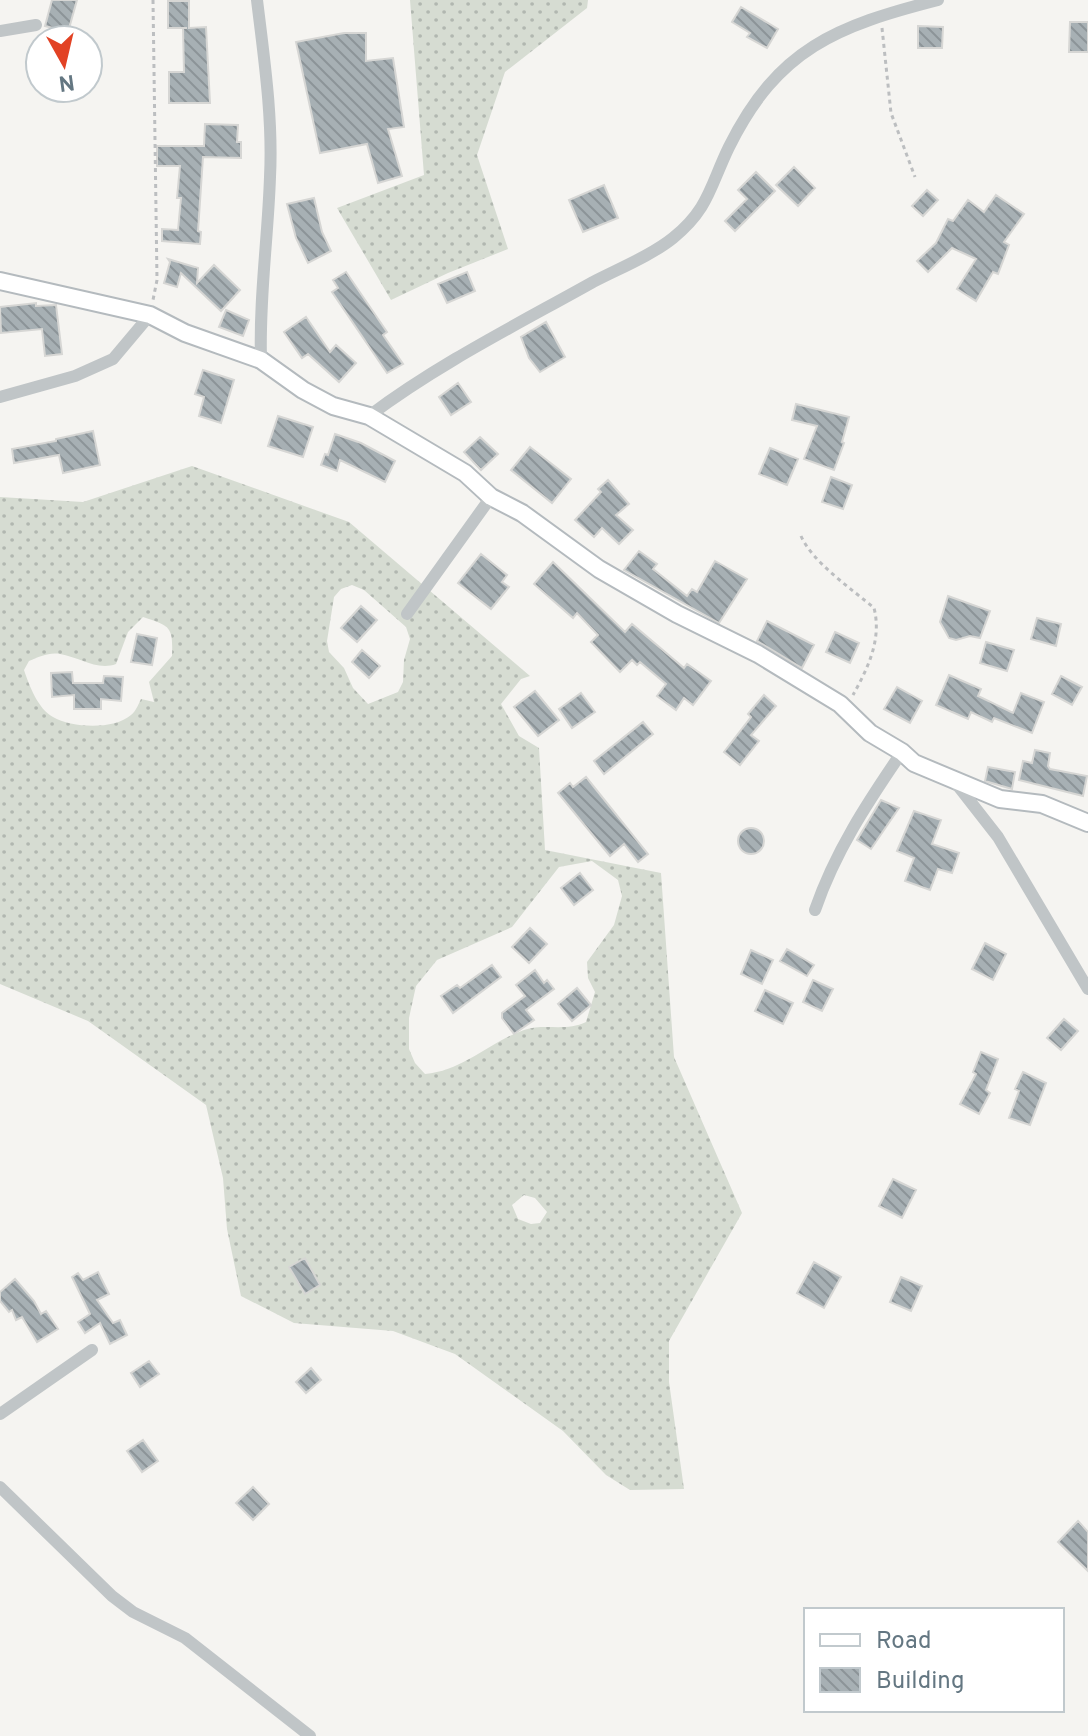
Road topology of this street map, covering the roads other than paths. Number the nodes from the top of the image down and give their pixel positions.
1 (257, 0) edge
2 (938, 0) edge
3 (24, 27) edge
4 (0, 31) edge
5 (0, 281) edge
6 (150, 315) junction
7 (261, 360) junction
8 (0, 397) edge
9 (369, 416) junction
10 (491, 497) junction
11 (407, 614) dead end
12 (902, 752) junction
13 (955, 782) junction
14 (1088, 823) edge
15 (815, 910) dead end
16 (1088, 989) edge
17 (92, 1350) dead end
18 (0, 1414) edge
19 (0, 1487) edge
20 (310, 1736) edge

1 - 7 street
2 - 9 street
3 - 4 street
5 - 6 street
6 - 7 street
6 - 8 street
7 - 9 street
9 - 10 street
10 - 11 street
10 - 12 street
12 - 13 street
12 - 15 street
13 - 14 street
13 - 16 street
17 - 18 street
19 - 20 street

